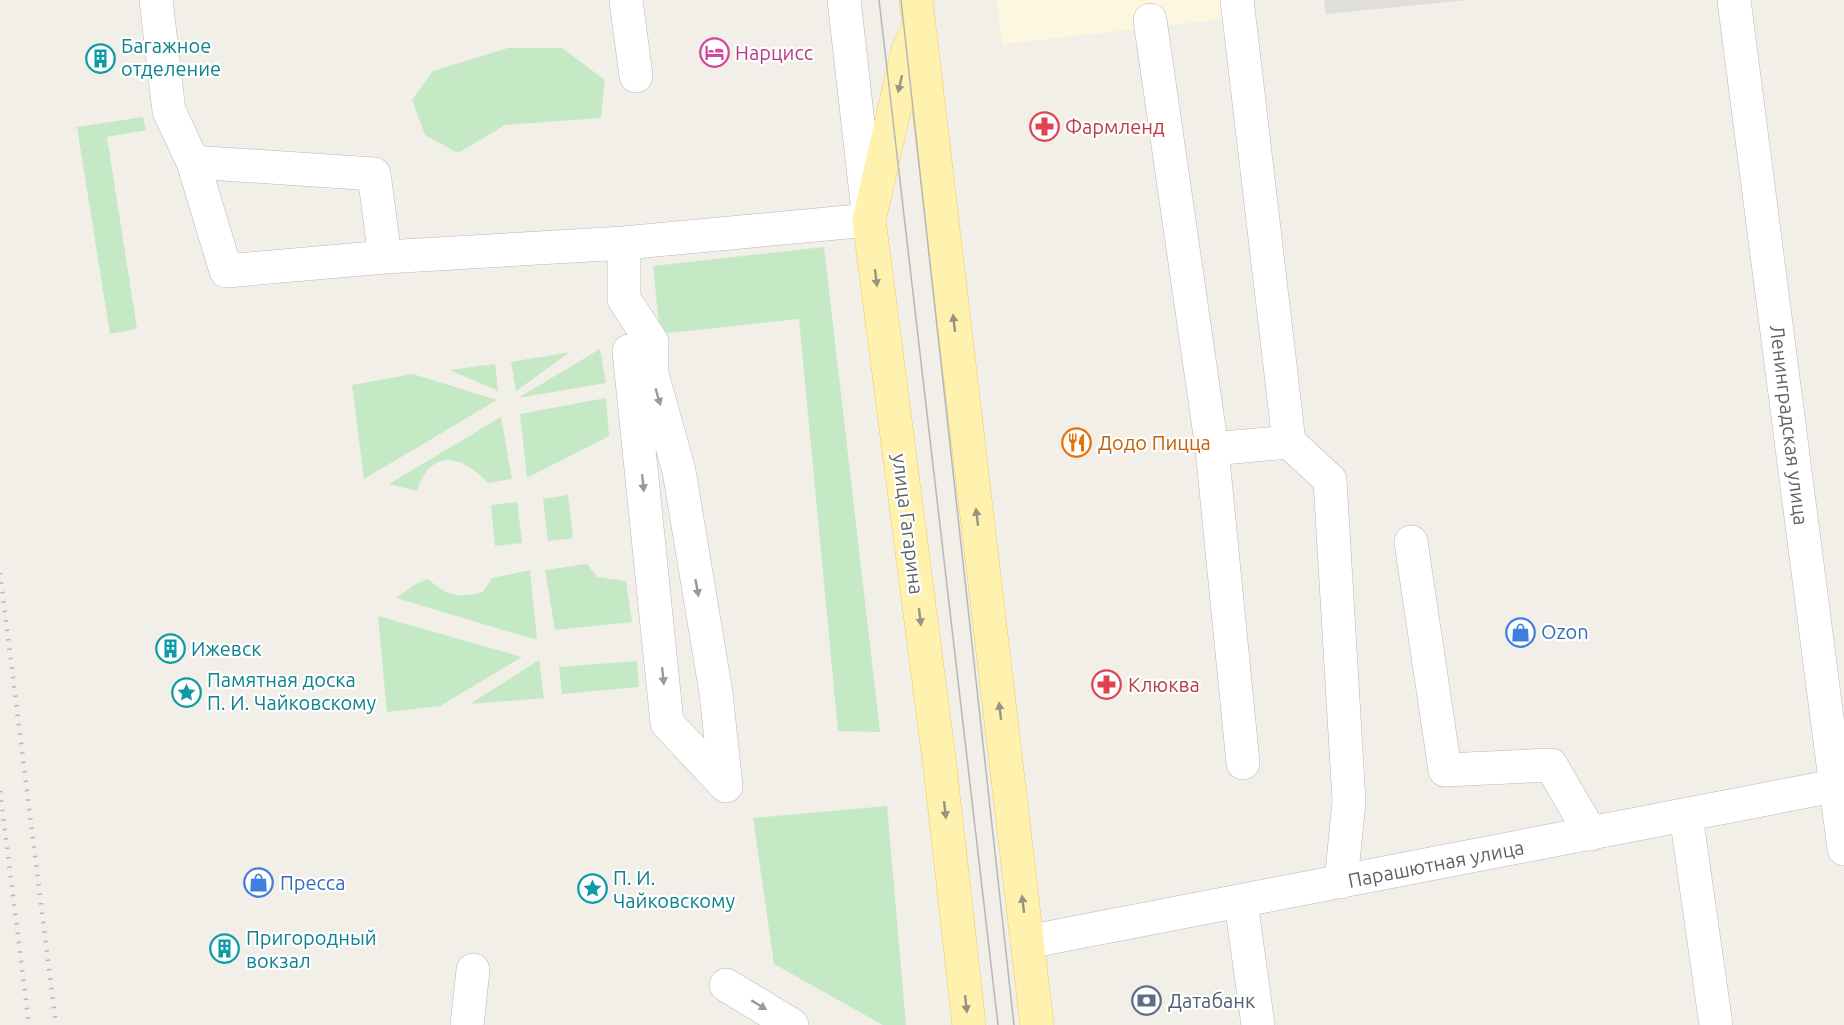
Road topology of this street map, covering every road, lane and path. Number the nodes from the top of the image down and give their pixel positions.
1 (156, 0) edge
2 (626, 0) edge
3 (844, 0) edge
4 (1237, 0) edge
5 (1734, 0) edge
6 (917, 14) edge
7 (1150, 20) dead end
8 (636, 76) dead end
9 (193, 162) junction
10 (869, 220) junction
11 (624, 243) junction
12 (385, 257) junction
13 (624, 299) junction
14 (1289, 442) junction
15 (1212, 449) junction
16 (1411, 542) dead end
17 (1243, 763) dead end
18 (1840, 785) edge
19 (1686, 815) junction
20 (1591, 834) junction
21 (1844, 849) edge
22 (1341, 882) junction
23 (1241, 902) junction
24 (1027, 942) junction
25 (473, 970) dead end
26 (726, 985) dead end
27 (467, 1025) edge
28 (792, 1025) edge
29 (969, 1025) edge
30 (1037, 1025) edge
31 (1258, 1025) edge
32 (1716, 1025) edge

1 - 9 street
2 - 8 street
3 - 10 street
4 - 14 street
5 - 18 street, Ленинградская улица
6 -> 10 main road, улица Гагарина
24 -> 6 main road, улица Гагарина
7 - 15 street
9 - 12 street
9 - 12 street
10 - 11 street
10 -> 29 main road, улица Гагарина
11 - 12 street
11 - 13 street
13 - 13 street
14 - 15 street
14 - 22 street
15 - 17 street
16 - 20 street
18 - 19 street, Парашютная улица
18 - 21 street, Ленинградская улица
19 - 20 street, Парашютная улица
19 - 32 street
20 - 22 street, Парашютная улица
22 - 23 street, Парашютная улица
23 - 24 street, Парашютная улица
23 - 31 street
24 - 30 main road, улица Гагарина
25 - 27 street
26 -> 28 street

